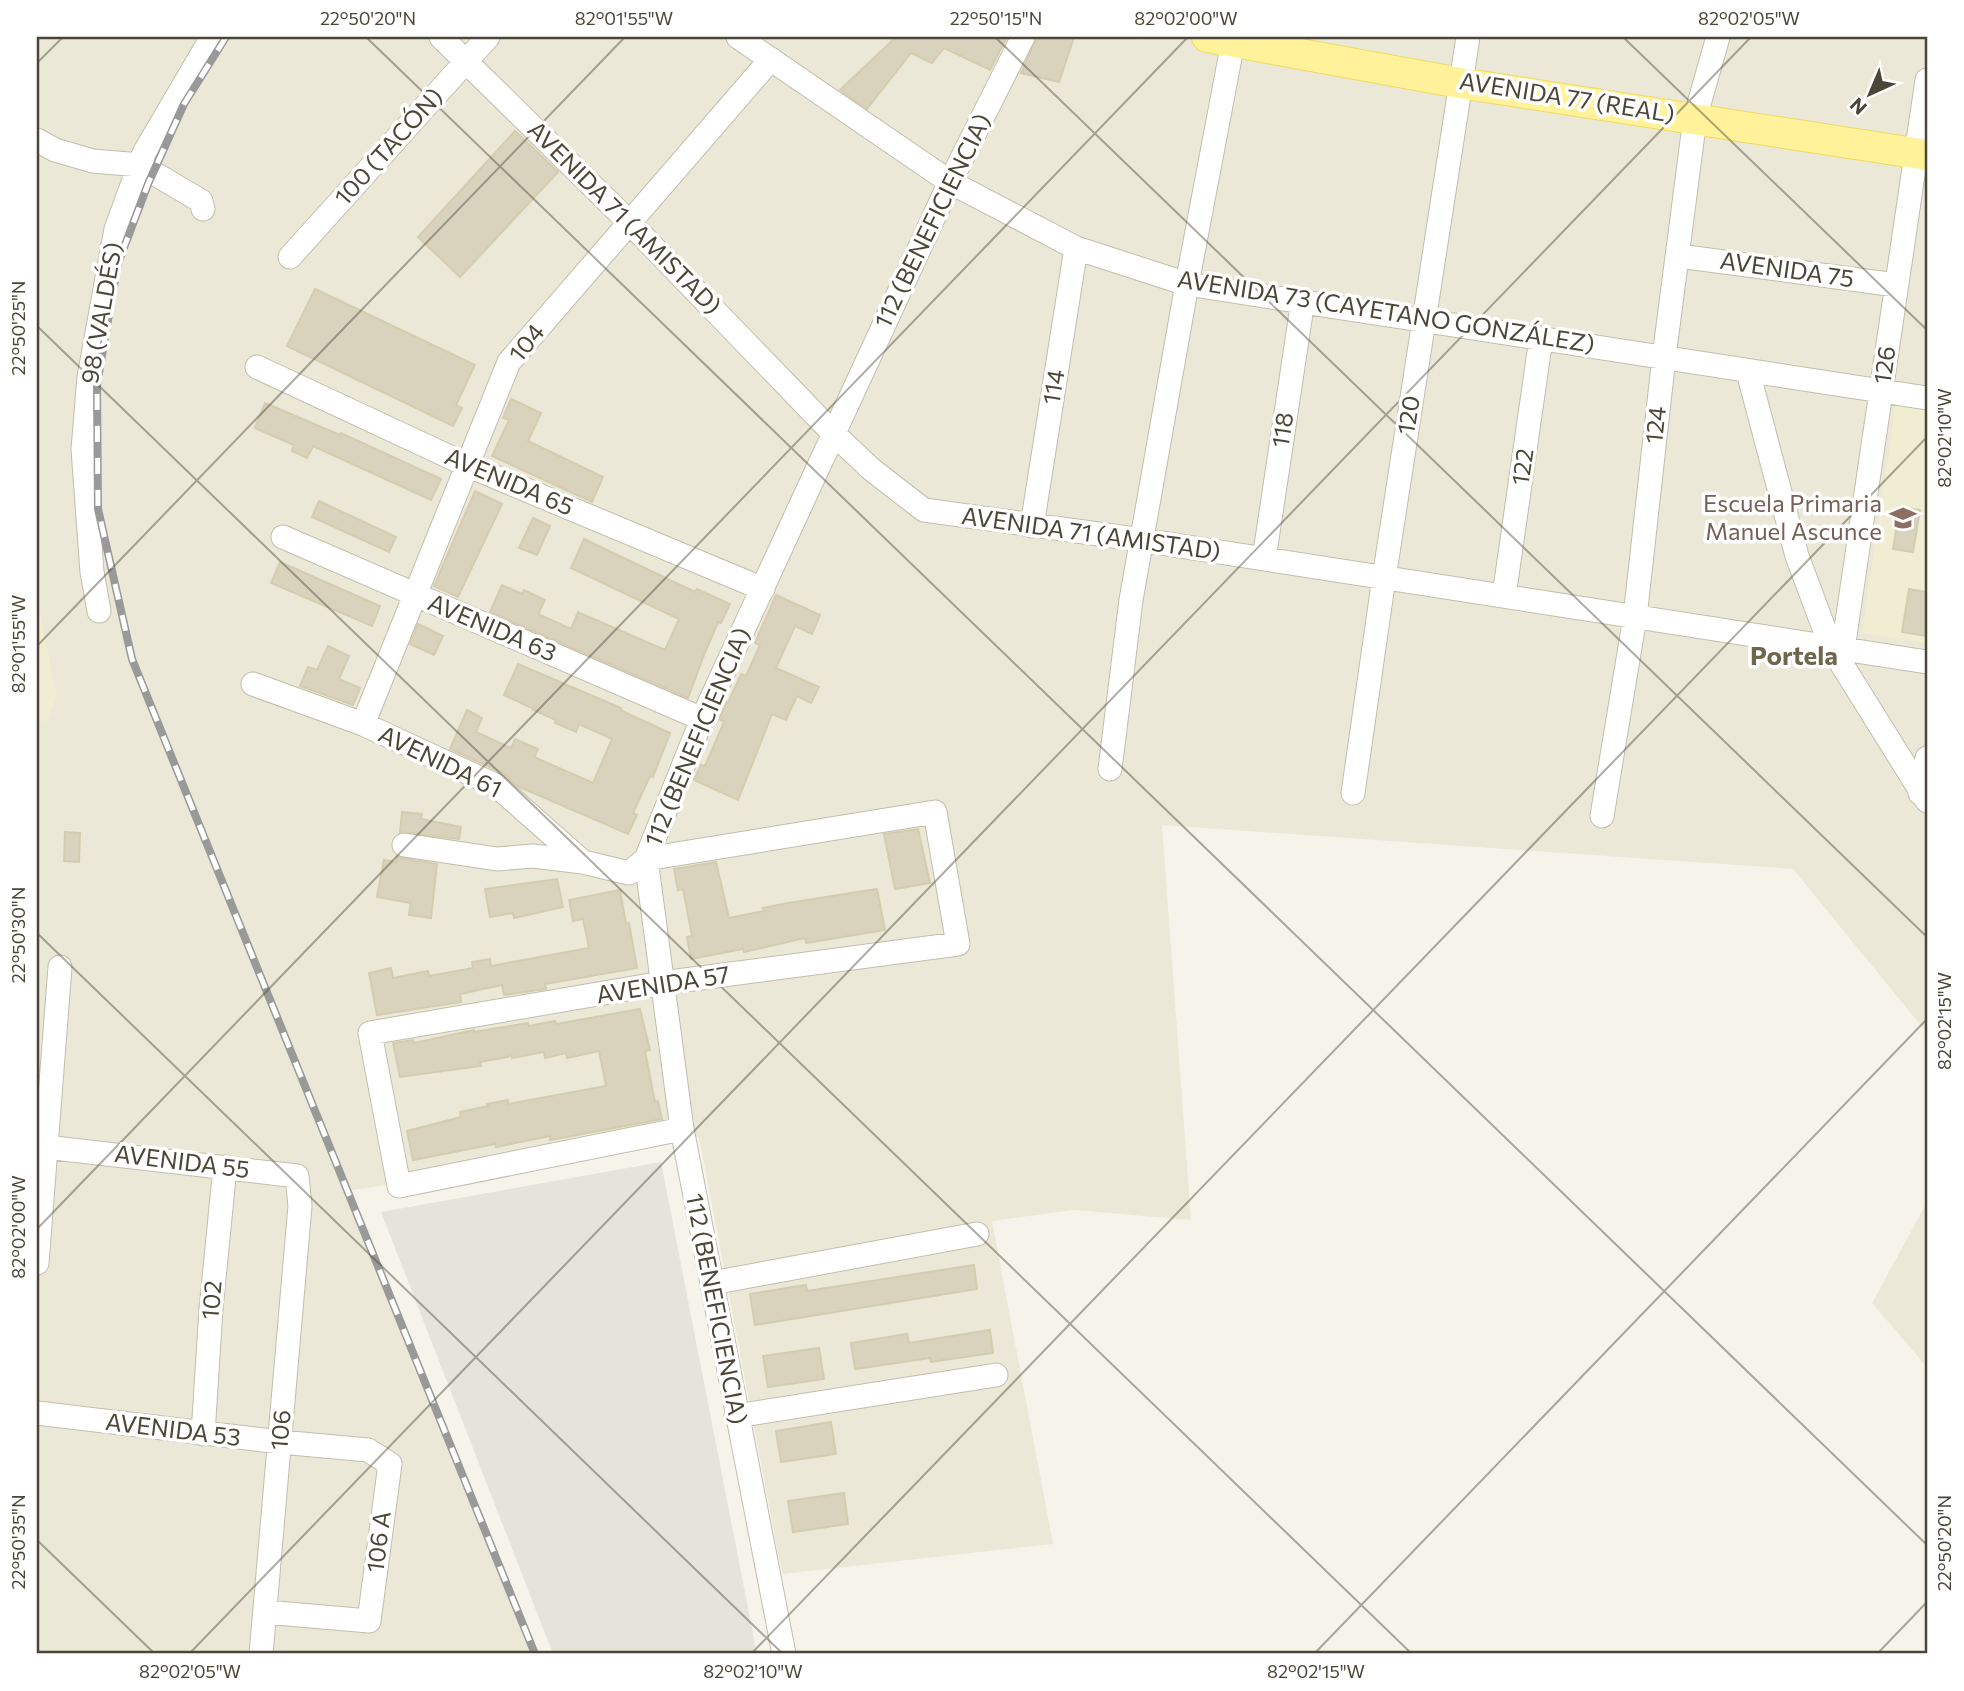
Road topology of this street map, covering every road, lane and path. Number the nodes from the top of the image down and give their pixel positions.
1 (212, 37) edge
2 (442, 37) edge
3 (488, 37) edge
4 (738, 37) edge
5 (1023, 37) edge
6 (1468, 37) edge
7 (1718, 37) edge
8 (1220, 40) edge
9 (467, 60) junction
10 (771, 60) junction
11 (1927, 80) edge
12 (1460, 83) junction
13 (1695, 118) junction
14 (37, 140) edge
15 (1921, 154) edge
16 (139, 165) junction
17 (950, 182) junction
18 (203, 209) dead end
19 (631, 223) junction
20 (1076, 248) junction
21 (1679, 256) junction
22 (290, 257) dead end
23 (1187, 284) junction
24 (1896, 285) junction
25 (1303, 300) junction
26 (1424, 320) junction
27 (1541, 338) junction
28 (1664, 357) junction
29 (257, 367) dead end
30 (1748, 372) junction
31 (1881, 392) junction
32 (1927, 398) edge
33 (833, 433) junction
34 (469, 466) junction
35 (1032, 526) junction
36 (284, 537) dead end
37 (1142, 540) junction
38 (1264, 559) junction
39 (1384, 578) junction
40 (763, 589) junction
41 (415, 595) junction
42 (1504, 596) junction
43 (99, 611) dead end
44 (1635, 617) junction
45 (1837, 648) junction
46 (1927, 662) edge
47 (253, 684) dead end
48 (702, 719) junction
49 (363, 724) junction
50 (1927, 758) edge
51 (1110, 769) dead end
52 (1353, 793) dead end
53 (1925, 796) edge
54 (1602, 816) dead end
55 (404, 845) dead end
56 (646, 859) junction
57 (583, 862) junction
58 (958, 944) joint
59 (60, 967) dead end
60 (662, 983) junction
61 (682, 1129) junction
62 (42, 1147) edge
63 (225, 1167) junction
64 (300, 1206) joint
65 (977, 1234) dead end
66 (37, 1263) edge
67 (712, 1283) junction
68 (996, 1375) dead end
69 (37, 1413) edge
70 (736, 1416) junction
71 (203, 1434) junction
72 (280, 1443) junction
73 (390, 1464) joint
74 (265, 1612) junction
75 (261, 1654) edge
76 (784, 1654) edge

1 - 16 street, 98 (VALDÉS)
2 - 9 street, AVENIDA 71 (AMISTAD)
3 - 9 street, 100 (TACÓN)
4 - 10 street, AVENIDA 73 (CAYETANO GONZÁLEZ)
5 - 17 street, 112 (BENEFICIENCIA)
6 - 12 street, 120
7 - 13 street, 124
8 - 12 main road, AVENIDA 77 (REAL)
8 - 23 street
9 - 19 street, AVENIDA 71 (AMISTAD)
9 - 22 street, 100 (TACÓN)
10 - 17 street, AVENIDA 73 (CAYETANO GONZÁLEZ)
10 - 19 street, 104
11 - 15 street, 126
12 - 13 main road, AVENIDA 77 (REAL)
12 - 26 street, 120
13 - 15 main road, AVENIDA 77 (REAL)
13 - 21 street, 124
14 - 16 street
15 - 24 street, 126
16 - 18 street
16 - 43 street, 98 (VALDÉS)
17 - 20 street, AVENIDA 73 (CAYETANO GONZÁLEZ)
17 - 33 street, 112 (BENEFICIENCIA)
19 - 33 street, AVENIDA 71 (AMISTAD)
19 - 34 street, 104
20 - 23 street, AVENIDA 73 (CAYETANO GONZÁLEZ)
20 - 35 street, 114
21 - 24 street, AVENIDA 75
21 - 28 street, 124
23 - 25 street, AVENIDA 73 (CAYETANO GONZÁLEZ)
23 - 37 street
24 - 31 street, 126
25 - 26 street, AVENIDA 73 (CAYETANO GONZÁLEZ)
25 - 38 street, 118
26 - 27 street, AVENIDA 73 (CAYETANO GONZÁLEZ)
26 - 39 street, 120
27 - 28 street, AVENIDA 73 (CAYETANO GONZÁLEZ)
27 - 42 street, 122
28 - 30 street, AVENIDA 73 (CAYETANO GONZÁLEZ)
28 - 44 street, 124
29 - 34 street, AVENIDA 65
30 - 31 street, AVENIDA 73 (CAYETANO GONZÁLEZ)
30 - 45 street
31 - 32 street, AVENIDA 73 (CAYETANO GONZÁLEZ)
31 - 45 street, 126
33 - 35 street, AVENIDA 71 (AMISTAD)
33 - 40 street, 112 (BENEFICIENCIA)
34 - 40 street, AVENIDA 65
34 - 41 street, 104
35 - 37 street, AVENIDA 71 (AMISTAD)
36 - 41 street, AVENIDA 63
37 - 38 street, AVENIDA 71 (AMISTAD)
37 - 51 street
38 - 39 street, AVENIDA 71 (AMISTAD)
39 - 42 street, AVENIDA 71 (AMISTAD)
39 - 52 street, 120
40 - 48 street, 112 (BENEFICIENCIA)
41 - 48 street, AVENIDA 63
41 - 49 street, 104
42 - 44 street, AVENIDA 71 (AMISTAD)
44 - 45 street, AVENIDA 71 (AMISTAD)
44 - 54 street, 124
45 - 46 street, AVENIDA 71 (AMISTAD)
45 - 53 street
47 - 49 street, AVENIDA 61
48 - 56 street, 112 (BENEFICIENCIA)
49 - 57 street, AVENIDA 61
50 - 53 street
55 - 57 street
56 - 57 street, AVENIDA 61
56 - 58 street, AVENIDA 61
56 - 60 street, 112 (BENEFICIENCIA)
58 - 60 street, AVENIDA 57
59 - 62 street
60 - 61 street, 112 (BENEFICIENCIA)
60 - 61 street, AVENIDA 57
61 - 67 street, 112 (BENEFICIENCIA)
62 - 63 street, AVENIDA 55
62 - 66 street
63 - 64 street, AVENIDA 55
63 - 71 street, 102
64 - 72 street, 106
65 - 67 street
67 - 70 street, 112 (BENEFICIENCIA)
68 - 70 street
69 - 71 street, AVENIDA 53
70 - 76 street, 112 (BENEFICIENCIA)
71 - 72 street, AVENIDA 53
72 - 73 street, AVENIDA 53
72 - 74 street, 106
73 - 74 street, 106 A
74 - 75 street, 106

